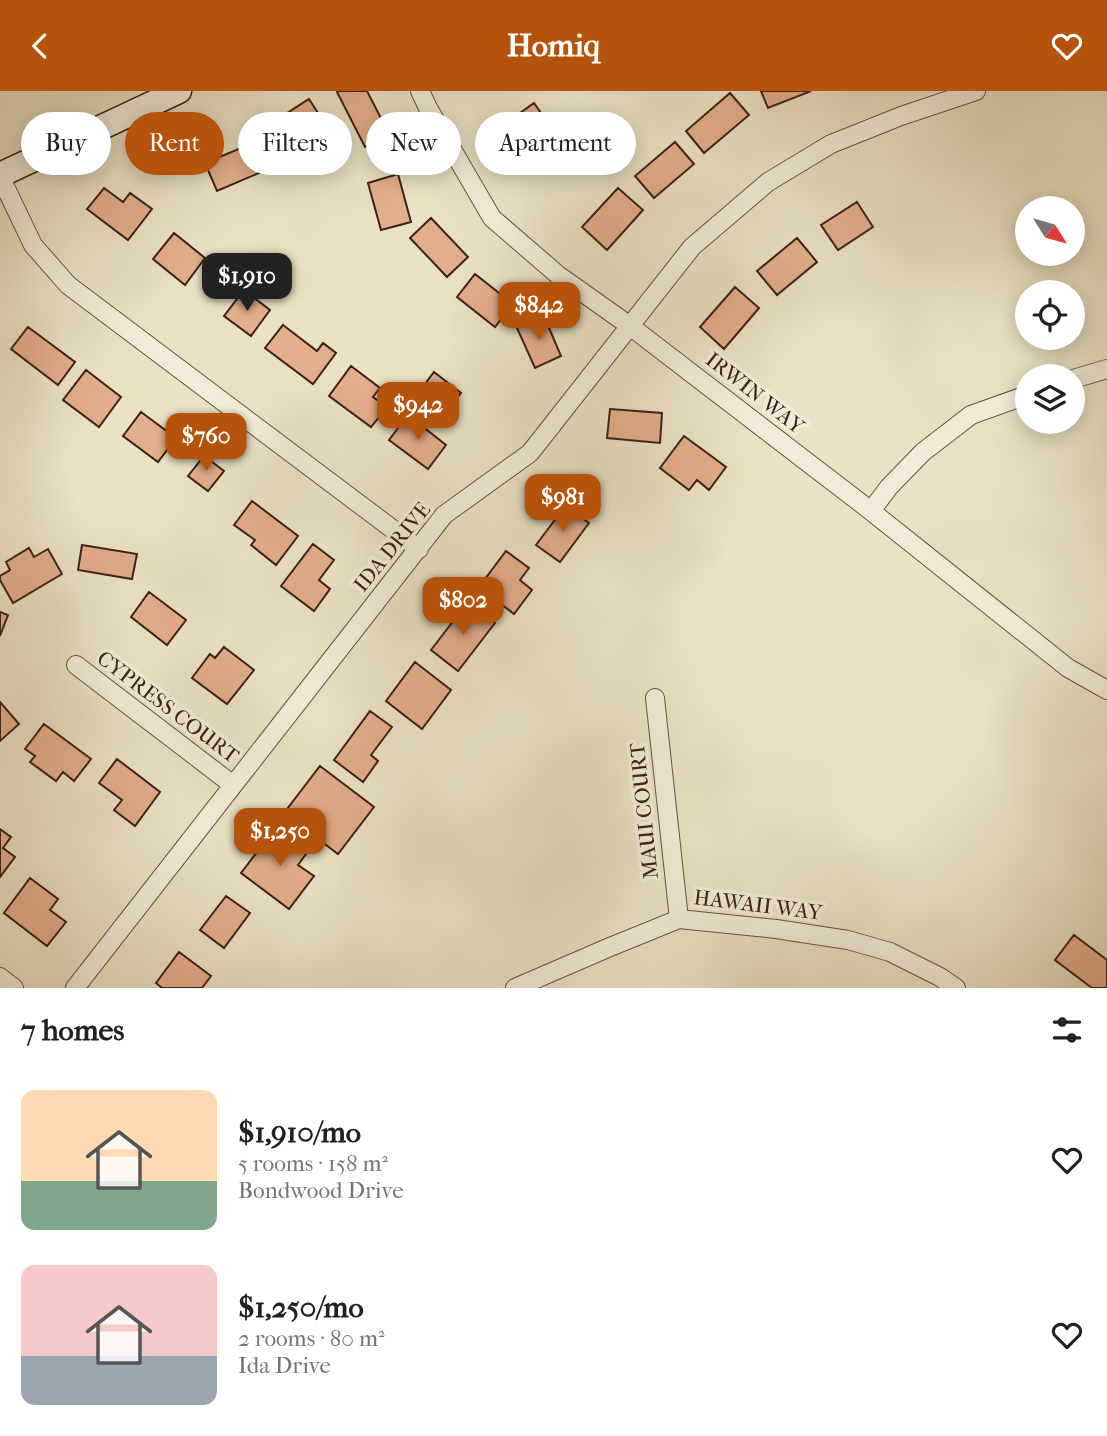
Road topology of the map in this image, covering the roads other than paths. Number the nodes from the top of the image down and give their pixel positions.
1 (179, 91) edge
2 (420, 91) edge
3 (976, 91) edge
4 (0, 176) edge
5 (630, 325) junction
6 (1107, 369) edge
7 (1085, 375) edge
8 (1015, 399) edge
9 (871, 510) junction
10 (419, 549) junction
11 (76, 664) dead end
12 (1107, 689) edge
13 (655, 698) dead end
14 (233, 785) junction
15 (679, 919) junction
16 (0, 977) edge
17 (14, 988) edge
18 (75, 988) edge
19 (515, 988) edge
20 (956, 988) edge

1 - 4 main road
2 - 5 street, IRWIN WAY
3 - 5 street, IDA DRIVE
4 - 10 street
5 - 9 street, IRWIN WAY
5 - 10 street, IDA DRIVE
6 - 7 street
8 - 9 street
9 - 12 street, IRWIN WAY
10 - 14 street, IDA DRIVE
11 - 14 street, CYPRESS COURT
13 - 15 street, MAUI COURT
14 - 18 street, IDA DRIVE
15 - 19 street, HAWAII WAY
15 - 20 street, HAWAII WAY
16 - 17 street

